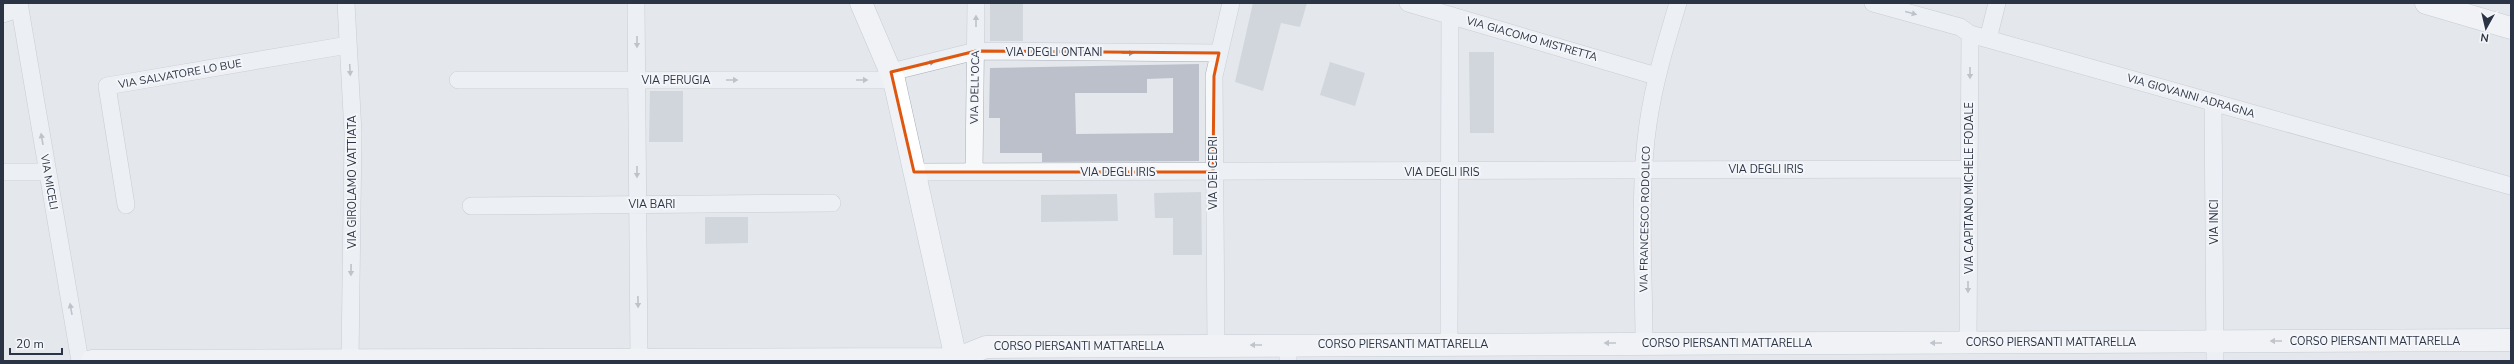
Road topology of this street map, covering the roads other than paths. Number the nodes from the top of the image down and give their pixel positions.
1 (346, 3) edge
2 (636, 3) edge
3 (861, 3) edge
4 (976, 3) edge
5 (1231, 3) edge
6 (1408, 3) edge
7 (1678, 3) edge
8 (1873, 3) edge
9 (1997, 3) edge
10 (2426, 3) edge
11 (19, 6) edge
12 (3, 14) edge
13 (1450, 15) junction
14 (2511, 28) edge
15 (1970, 34) junction
16 (1988, 39) junction
17 (348, 45) junction
18 (976, 51) junction
19 (1219, 53) junction
20 (892, 76) junction
21 (1656, 76) junction
22 (458, 80) dead end
23 (637, 80) junction
24 (2214, 102) junction
25 (1969, 169) junction
26 (1643, 170) junction
27 (3, 172) edge
28 (48, 172) junction
29 (914, 172) junction
30 (974, 172) junction
31 (1213, 172) junction
32 (1449, 172) junction
33 (2511, 186) edge
34 (832, 203) dead end
35 (637, 204) junction
36 (126, 205) dead end
37 (471, 206) dead end
38 (2511, 340) edge
39 (1968, 342) junction
40 (1449, 343) junction
41 (1644, 343) junction
42 (1216, 346) junction
43 (2215, 351) edge
44 (1288, 353) edge
45 (350, 360) edge
46 (639, 360) junction
47 (714, 360) edge
48 (960, 360) edge
49 (80, 361) edge
50 (92, 361) edge
51 (464, 361) edge

1 - 17 street, VIA GIROLAMO VATTIATA
2 -> 23 street
3 - 20 main road
18 -> 4 street, VIA DELL'OCA
5 - 19 street, VIA DEI CEDRI
6 - 13 street, VIA GIACOMO MISTRETTA
7 - 21 street, VIA FRANCESCO RODOLICO
8 -> 15 street, VIA GIOVANNI ADRAGNA
9 - 16 street
10 - 14 main road
11 - 12 street
28 -> 11 street, VIA MICELI
13 - 21 street, VIA GIACOMO MISTRETTA
13 - 32 street
15 - 16 street, VIA GIOVANNI ADRAGNA
15 -> 25 street, VIA CAPITANO MICHELE FODALE
16 - 24 street, VIA GIOVANNI ADRAGNA
17 - 36 street, VIA SALVATORE LO BUE
17 -> 45 street, VIA GIROLAMO VATTIATA
18 -> 19 street, VIA DEGLI ONTANI
20 -> 18 street, VIA DEGLI ONTANI
18 - 30 street, VIA DELL'OCA
19 - 31 street, VIA DEI CEDRI
23 -> 20 street, VIA PERUGIA
20 - 29 main road
21 - 26 street, VIA FRANCESCO RODOLICO
22 - 23 street, VIA PERUGIA
23 -> 35 street
24 - 33 street, VIA GIOVANNI ADRAGNA
24 - 43 street, VIA INICI
25 - 26 street, VIA DEGLI IRIS
25 -> 39 street, VIA CAPITANO MICHELE FODALE
26 - 32 street, VIA DEGLI IRIS
26 - 41 street, VIA FRANCESCO RODOLICO
27 - 28 street
49 -> 28 street, VIA MICELI
29 - 30 street, VIA DEGLI IRIS
29 - 48 main road
30 - 31 street, VIA DEGLI IRIS
31 - 32 street, VIA DEGLI IRIS
31 - 42 street, VIA DEI CEDRI
32 - 40 street
34 - 35 street, VIA BARI
35 - 37 street, VIA BARI
35 -> 46 street
38 -> 43 main road, CORSO PIERSANTI MATTARELLA
39 -> 41 main road, CORSO PIERSANTI MATTARELLA
39 - 43 main road, CORSO PIERSANTI MATTARELLA
41 -> 40 main road, CORSO PIERSANTI MATTARELLA
40 - 44 main road, CORSO PIERSANTI MATTARELLA
44 -> 42 main road, CORSO PIERSANTI MATTARELLA
42 - 48 main road, CORSO PIERSANTI MATTARELLA
45 - 50 main road
45 - 51 main road
46 - 47 main road
46 - 51 main road
47 - 48 main road

